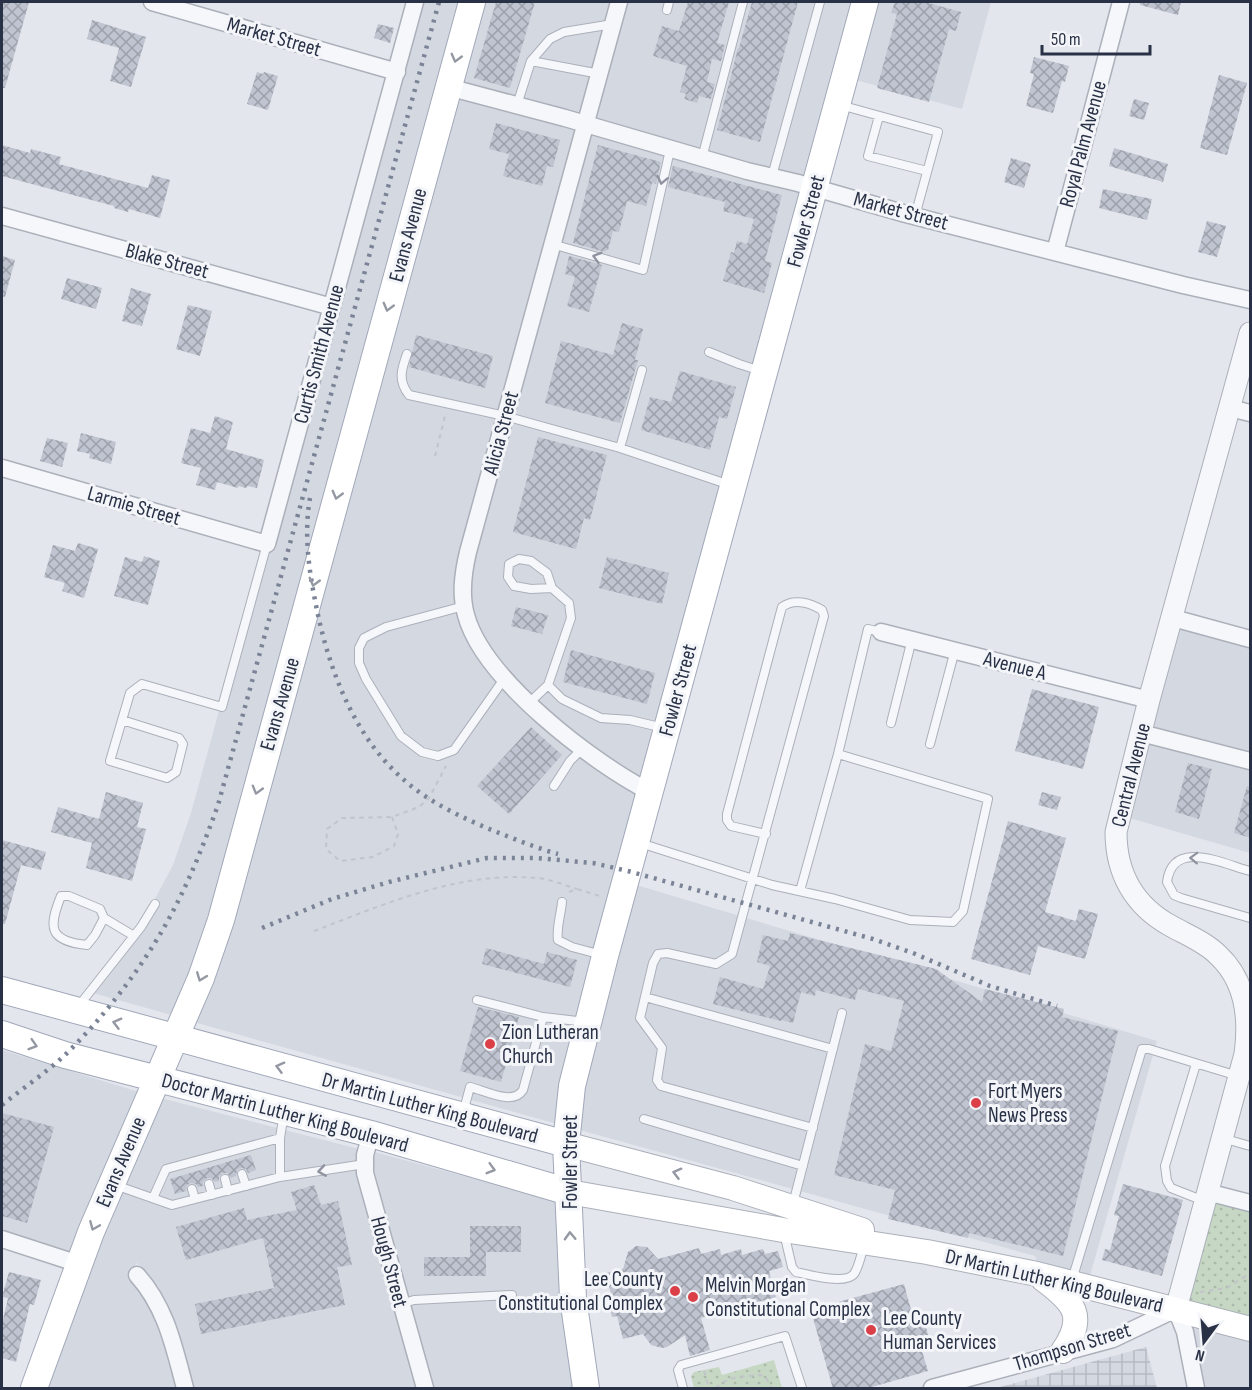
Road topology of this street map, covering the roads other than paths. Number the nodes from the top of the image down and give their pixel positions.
1 (152, 2) edge
2 (415, 2) edge
3 (472, 2) edge
4 (620, 2) edge
5 (743, 2) edge
6 (820, 2) edge
7 (865, 2) edge
8 (1121, 2) edge
9 (614, 24) junction
10 (531, 61) junction
11 (397, 72) junction
12 (600, 74) junction
13 (448, 87) junction
14 (837, 104) junction
15 (518, 105) junction
16 (879, 116) junction
17 (586, 125) junction
18 (670, 150) junction
19 (702, 158) junction
20 (927, 171) junction
21 (772, 176) junction
22 (815, 187) junction
23 (2, 216) edge
24 (915, 216) junction
25 (552, 244) junction
26 (1055, 252) junction
27 (1251, 300) edge
28 (332, 307) junction
29 (1251, 333) edge
30 (709, 352) dead end
31 (407, 354) dead end
32 (642, 370) dead end
33 (765, 372) junction
34 (1240, 411) edge
35 (505, 416) junction
36 (620, 448) junction
37 (2, 468) edge
38 (733, 486) junction
39 (267, 544) junction
40 (552, 588) junction
41 (464, 606) junction
42 (1173, 618) junction
43 (881, 632) joint
44 (912, 639) junction
45 (1251, 639) edge
46 (954, 650) junction
47 (504, 679) junction
48 (548, 685) junction
49 (1149, 700) junction
50 (529, 703) junction
51 (122, 720) junction
52 (891, 723) dead end
53 (667, 729) junction
54 (1141, 733) junction
55 (930, 744) dead end
56 (584, 748) junction
57 (838, 754) junction
58 (1251, 761) edge
59 (554, 786) dead end
60 (650, 792) junction
61 (766, 834) junction
62 (636, 842) junction
63 (1251, 871) edge
64 (754, 880) junction
65 (800, 891) junction
66 (562, 902) road end
67 (155, 904) dead end
68 (104, 918) junction
69 (1251, 918) edge
70 (134, 936) junction
71 (605, 956) junction
72 (2, 990) edge
73 (1247, 993) edge
74 (645, 997) junction
75 (477, 1000) dead end
76 (75, 1011) junction
77 (842, 1013) dead end
78 (543, 1017) junction
79 (588, 1022) junction
80 (2, 1034) edge
81 (174, 1038) junction
82 (833, 1049) junction
83 (1196, 1064) junction
84 (1239, 1076) junction
85 (156, 1078) junction
86 (284, 1112) junction
87 (462, 1116) junction
88 (645, 1119) dead end
89 (813, 1128) junction
90 (371, 1134) junction
91 (280, 1138) junction
92 (1222, 1138) junction
93 (566, 1144) junction
94 (1251, 1146) edge
95 (184, 1164) junction
96 (365, 1164) junction
97 (803, 1166) junction
98 (187, 1174) dead end
99 (242, 1174) dead end
100 (280, 1177) junction
101 (225, 1179) dead end
102 (111, 1184) junction
103 (209, 1184) dead end
104 (246, 1186) junction
105 (192, 1189) dead end
106 (228, 1191) junction
107 (569, 1192) junction
108 (212, 1195) junction
109 (1206, 1196) junction
110 (153, 1198) junction
111 (195, 1199) junction
112 (633, 1203) junction
113 (1251, 1203) edge
114 (792, 1208) junction
115 (783, 1230) junction
116 (2, 1239) edge
117 (865, 1242) junction
118 (927, 1252) junction
119 (79, 1264) junction
120 (1037, 1274) junction
121 (137, 1275) dead end
122 (1071, 1283) junction
123 (512, 1295) dead end
124 (1177, 1303) junction
125 (401, 1304) junction
126 (1251, 1329) edge
127 (1063, 1352) junction
128 (34, 1389) edge
129 (185, 1389) edge
130 (425, 1389) edge
131 (586, 1389) edge
132 (683, 1389) edge
133 (802, 1389) edge
134 (932, 1389) edge
135 (1196, 1389) edge

1 - 11 street, Market Street
2 - 11 street, Curtis Smith Avenue
3 -> 13 main road, Evans Avenue
4 - 9 street, Alicia Street
5 - 19 lane
6 - 21 lane
7 - 14 main road, Fowler Street
8 - 26 street, Royal Palm Avenue
9 - 10 lane
9 - 12 street, Alicia Street
10 - 12 lane
10 - 15 lane
11 - 28 street, Curtis Smith Avenue
12 - 17 street, Alicia Street
13 - 15 street, Market Street
13 -> 81 main road, Evans Avenue
14 - 16 lane
14 - 22 main road, Fowler Street
15 - 17 street, Market Street
16 - 20 lane
16 - 20 lane
17 - 18 street, Market Street
17 - 25 street, Alicia Street
18 - 19 street, Market Street
18 -> 25 lane
19 - 21 street, Market Street
20 - 24 lane
21 - 22 street, Market Street
22 - 24 street, Market Street
22 - 33 main road, Fowler Street
23 - 28 street, Blake Street
24 - 26 street, Market Street
25 - 35 street, Alicia Street
26 - 27 street, Market Street
28 - 39 street, Curtis Smith Avenue
29 - 34 street, Central Avenue
30 - 33 lane
31 - 35 lane
32 - 36 lane
33 - 38 main road, Fowler Street
34 - 42 street, Central Avenue
35 - 36 lane
35 - 41 street, Alicia Street
36 - 38 lane
37 - 39 street, Larmie Street
38 - 53 main road, Fowler Street
39 - 51 lane, Curtis Smith Avenue
40 - 40 lane
40 - 48 lane
41 - 47 street, Alicia Street
41 - 47 lane
42 - 45 street
42 - 49 street, Central Avenue
43 - 44 street, Avenue A
43 - 57 lane
44 - 46 street, Avenue A
44 - 52 lane
46 - 49 street, Avenue A
46 - 55 lane
47 - 50 street, Alicia Street
48 - 50 lane
48 - 53 lane
49 - 54 street, Central Avenue
50 - 56 street, Alicia Street
51 - 51 lane
53 - 60 main road, Fowler Street
54 - 58 street
54 - 73 street, Central Avenue
56 - 59 lane
56 - 60 street, Alicia Street
57 - 65 lane
57 - 65 lane
60 - 62 main road, Fowler Street
61 - 61 lane
61 - 64 lane
62 - 64 lane
62 - 71 main road, Fowler Street
63 -> 69 lane
64 - 65 lane
64 - 74 lane
66 - 71 lane
67 - 70 lane
68 - 68 lane
68 - 70 lane
70 - 76 lane
71 - 79 main road, Fowler Street
72 - 76 main road, Doctor Martin Luther King Boulevard
73 - 84 street, Central Avenue
74 - 82 lane
74 - 89 lane
75 - 78 lane
81 -> 76 main road, Doctor Martin Luther King Boulevard
77 - 82 lane
78 - 79 lane
78 - 87 lane
79 - 93 main road, Fowler Street
80 -> 85 main road, Doctor Martin Luther King Boulevard
81 - 85 main road, Evans Avenue
87 -> 81 main road, Dr Martin Luther King Boulevard
82 - 89 lane
83 - 84 lane
83 - 109 lane
83 - 122 lane
84 - 92 street, Central Avenue
85 - 86 main road, Doctor Martin Luther King Boulevard
85 - 102 main road, Evans Avenue
86 - 90 main road, Doctor Martin Luther King Boulevard
86 - 91 lane
87 - 93 main road, Dr Martin Luther King Boulevard
88 - 97 lane
89 - 97 lane
90 - 96 street, Hough Street
90 -> 107 main road, Doctor Martin Luther King Boulevard
91 - 95 lane
91 - 100 lane
92 - 94 lane
92 - 109 street, Central Avenue
93 - 107 main road, Fowler Street
114 -> 93 main road, Dr Martin Luther King Boulevard
95 - 98 lane
95 - 110 lane
96 -> 100 lane
96 - 125 street, Hough Street
97 - 114 lane
99 - 104 lane
100 - 104 lane
101 - 106 lane
102 - 110 lane
102 -> 119 main road, Evans Avenue
103 - 108 lane
104 - 106 lane
105 - 111 lane
106 - 108 lane
107 - 112 main road, Dr Martin Luther King Boulevard
131 -> 107 main road, Fowler Street
108 - 111 lane
109 - 113 street
109 - 124 street, Central Avenue
110 - 111 lane
112 - 114 main road
112 - 115 main road, Dr Martin Luther King Boulevard
114 - 118 main road, Dr Martin Luther King Boulevard
115 - 117 main road, Dr Martin Luther King Boulevard
115 - 117 lane
116 - 119 street
117 - 118 main road, Dr Martin Luther King Boulevard
118 - 120 main road, Dr Martin Luther King Boulevard
119 - 128 main road, Evans Avenue
120 - 122 main road, Dr Martin Luther King Boulevard
120 - 127 main road
121 - 129 street
122 - 124 main road, Dr Martin Luther King Boulevard
123 - 125 lane
124 - 126 main road, Dr Martin Luther King Boulevard
124 - 127 street, Thompson Street
124 - 135 street
125 - 130 street, Hough Street
127 - 134 street, Thompson Street
132 - 133 lane

